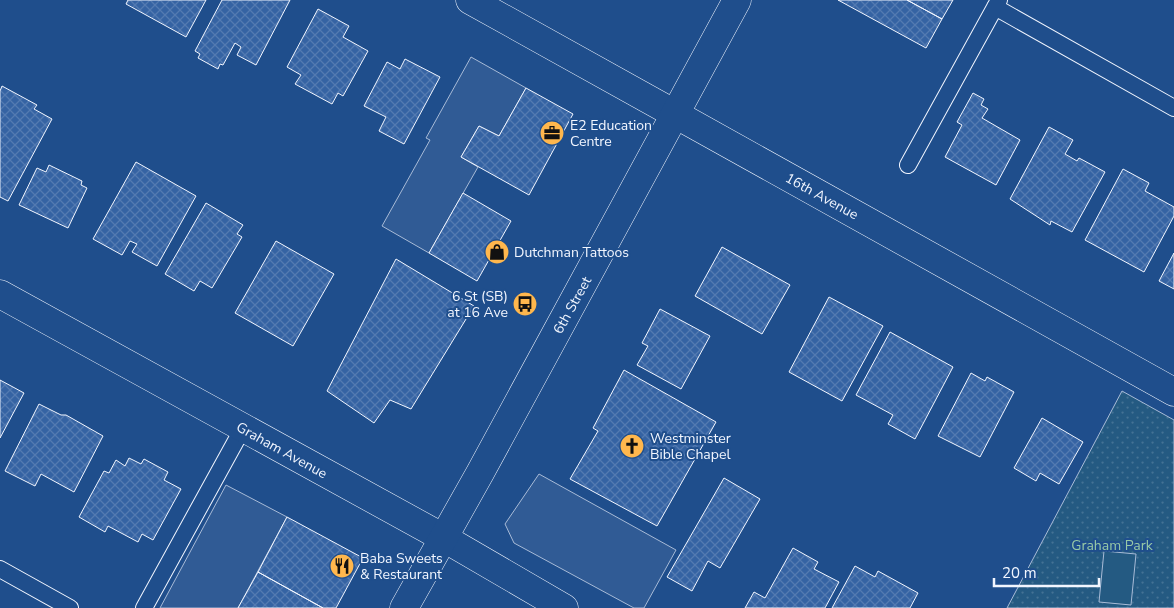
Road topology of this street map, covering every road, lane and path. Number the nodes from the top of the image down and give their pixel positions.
1 (470, 0) edge
2 (737, 0) edge
3 (997, 3) edge
4 (1174, 108) edge
5 (675, 114) junction
6 (908, 165) dead end
7 (0, 294) edge
8 (1174, 392) edge
9 (243, 428) junction
10 (442, 537) junction
11 (0, 569) edge
12 (70, 608) edge
13 (144, 608) edge
14 (404, 608) edge
15 (564, 608) edge

1 - 5 street, 16th Avenue
2 - 5 street, 6th Street
3 - 4 lane
3 - 6 lane
5 - 8 street, 16th Avenue
5 - 10 street, 6th Street
7 - 9 street, Graham Avenue
9 - 10 street, Graham Avenue
9 - 13 lane
10 - 14 street, 6th Street
10 - 15 street, Graham Avenue
11 - 12 lane

